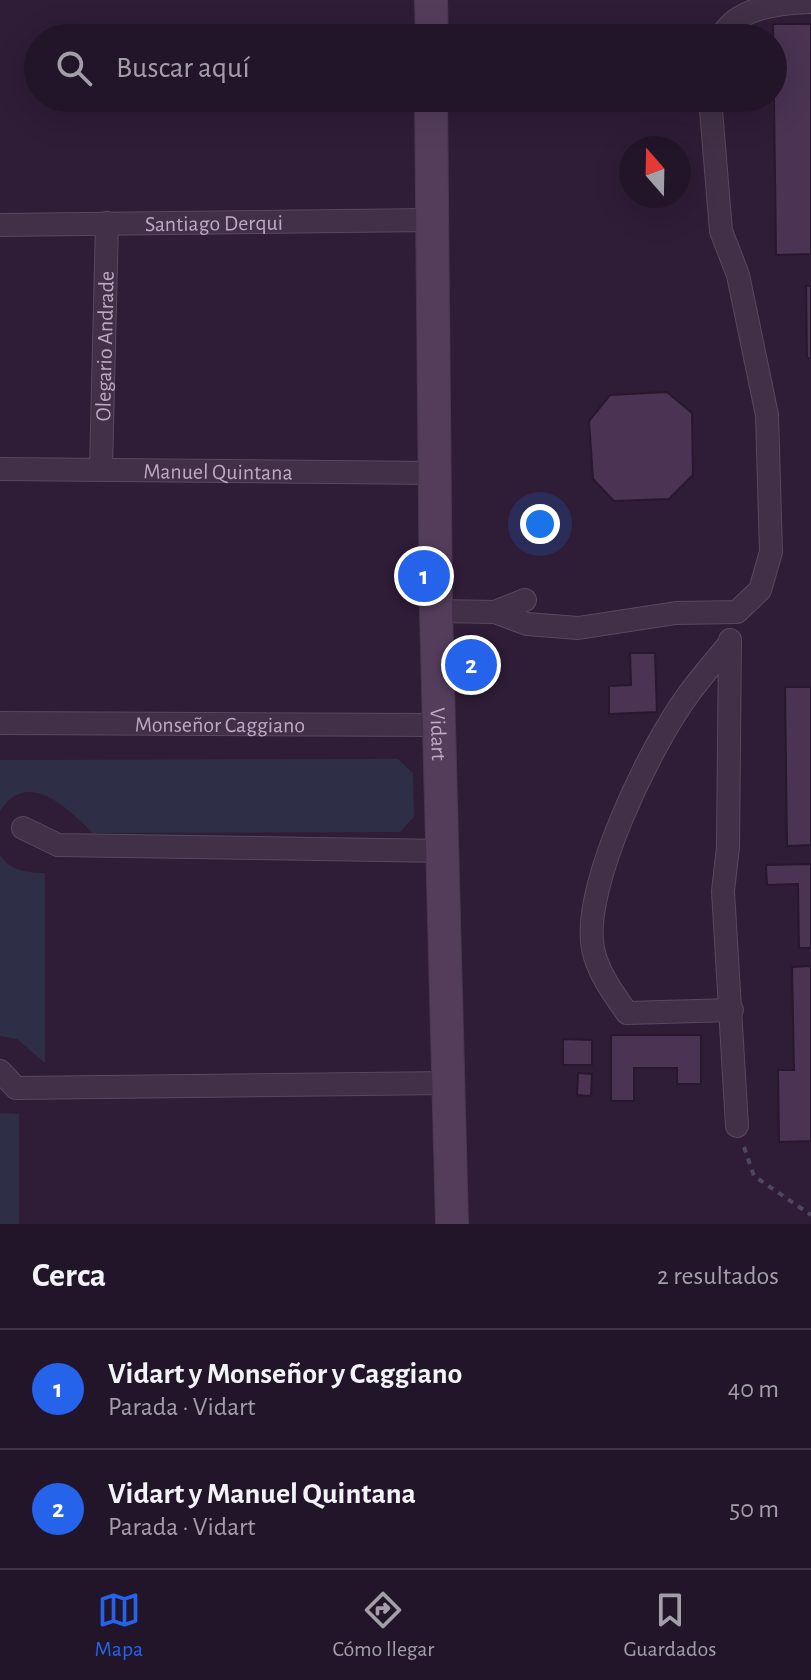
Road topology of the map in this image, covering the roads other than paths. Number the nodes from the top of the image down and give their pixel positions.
1 (431, 0) edge
2 (811, 2) edge
3 (432, 24) edge
4 (736, 24) edge
5 (431, 112) edge
6 (711, 112) edge
7 (430, 220) junction
8 (107, 223) junction
9 (0, 225) edge
10 (101, 468) junction
11 (0, 469) edge
12 (435, 473) junction
13 (525, 600) dead end
14 (436, 611) junction
15 (495, 612) junction
16 (737, 612) junction
17 (730, 643) junction
18 (0, 723) edge
19 (439, 725) junction
20 (23, 828) dead end
21 (444, 851) junction
22 (732, 1010) junction
23 (0, 1071) edge
24 (449, 1083) junction
25 (737, 1126) road end
26 (452, 1224) edge

1 - 3 street
2 - 4 street
5 - 7 street, Vidart
6 - 16 street
7 - 8 street, Santiago Derqui
7 - 12 street, Vidart
8 - 9 street, Santiago Derqui
8 - 10 street, Olegario Andrade
10 - 11 street, Manuel Quintana
10 - 12 street, Manuel Quintana
12 - 14 street, Vidart
13 - 15 street
14 - 15 street
14 - 19 street, Vidart
15 - 16 street
16 - 17 street
17 - 22 street
17 - 22 street
18 - 19 street, Monseñor Caggiano
19 - 21 street, Vidart
20 - 21 street
21 - 24 street, Vidart
22 - 25 street
23 - 24 street
24 - 26 street, Vidart

